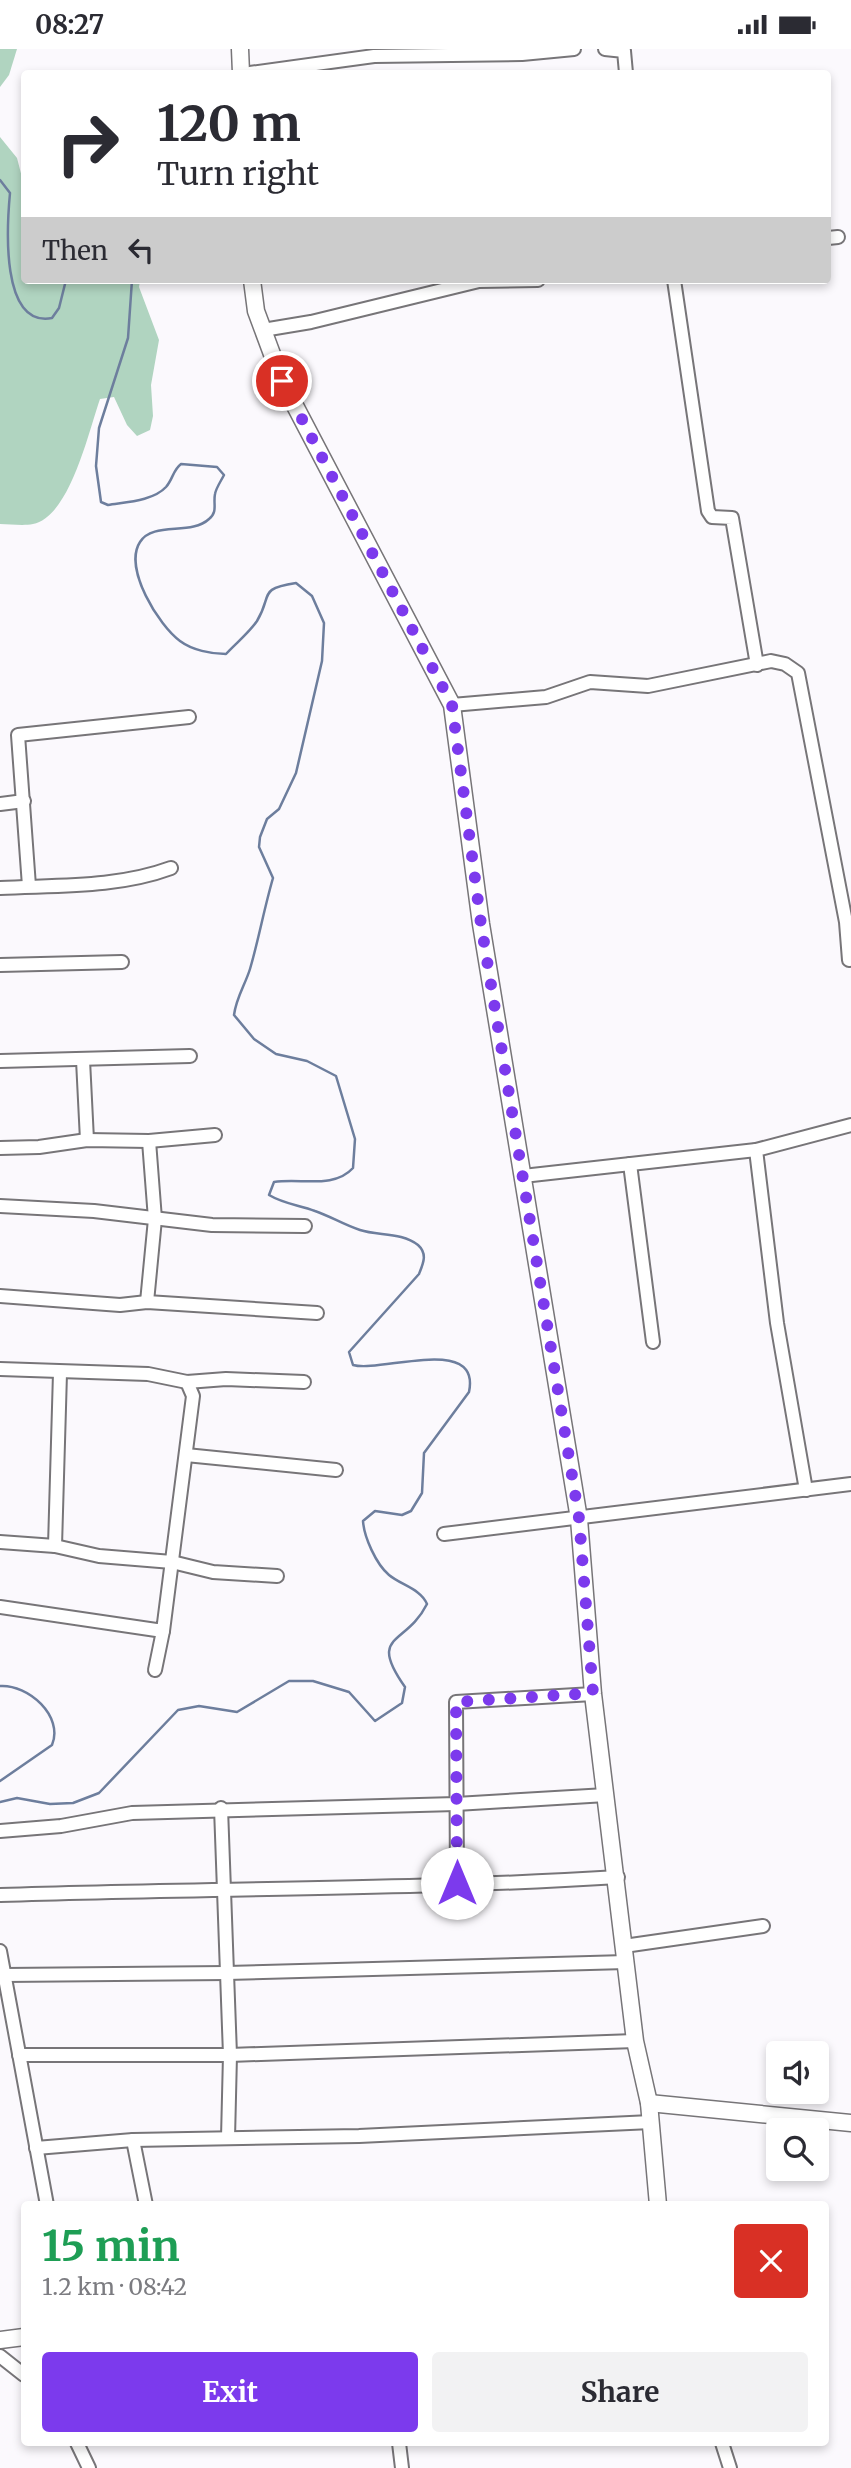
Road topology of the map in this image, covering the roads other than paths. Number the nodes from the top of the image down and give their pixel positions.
1 (240, 49) edge
2 (574, 49) edge
3 (605, 49) edge
4 (241, 70) edge
5 (272, 70) edge
6 (626, 70) edge
7 (253, 284) edge
8 (467, 284) edge
9 (675, 284) edge
10 (263, 330) junction
11 (757, 665) junction
12 (452, 705) junction
13 (189, 717) dead end
14 (23, 801) junction
15 (0, 804) edge
16 (171, 868) dead end
17 (29, 886) junction
18 (0, 888) edge
19 (849, 960) edge
20 (122, 962) dead end
21 (0, 965) edge
22 (190, 1056) dead end
23 (83, 1060) junction
24 (0, 1061) edge
25 (851, 1125) edge
26 (215, 1135) dead end
27 (87, 1140) junction
28 (149, 1141) junction
29 (0, 1148) edge
30 (755, 1150) junction
31 (630, 1164) junction
32 (523, 1176) junction
33 (0, 1206) edge
34 (155, 1219) junction
35 (305, 1226) dead end
36 (0, 1296) edge
37 (147, 1302) junction
38 (317, 1313) dead end
39 (653, 1342) dead end
40 (0, 1369) edge
41 (60, 1373) junction
42 (187, 1382) junction
43 (304, 1382) dead end
44 (186, 1455) junction
45 (336, 1470) dead end
46 (851, 1484) edge
47 (806, 1490) junction
48 (579, 1518) junction
49 (443, 1534) dead end
50 (0, 1542) edge
51 (55, 1546) junction
52 (172, 1562) junction
53 (277, 1576) dead end
54 (0, 1608) edge
55 (163, 1631) junction
56 (155, 1670) dead end
57 (593, 1693) junction
58 (606, 1795) junction
59 (456, 1804) junction
60 (222, 1808) junction
61 (0, 1831) edge
62 (618, 1877) junction
63 (457, 1883) junction
64 (222, 1888) junction
65 (0, 1895) edge
66 (763, 1926) dead end
67 (0, 1951) edge
68 (625, 1954) junction
69 (227, 1973) junction
70 (4, 1975) junction
71 (635, 2041) junction
72 (19, 2055) junction
73 (230, 2056) junction
74 (649, 2103) junction
75 (651, 2122) junction
76 (851, 2123) edge
77 (228, 2138) junction
78 (133, 2140) junction
79 (36, 2148) junction
80 (46, 2201) edge
81 (145, 2201) edge
82 (658, 2201) edge
83 (21, 2337) edge
84 (0, 2340) edge
85 (0, 2356) edge
86 (21, 2373) edge
87 (80, 2446) edge
88 (399, 2446) edge
89 (723, 2446) edge
90 (89, 2468) edge
91 (402, 2468) edge
92 (730, 2468) edge

1 - 4 street
2 - 5 street
3 - 6 street
7 - 10 street
8 - 10 street
9 - 11 street
10 - 12 street
11 - 12 street
11 - 19 street
12 - 32 street
13 - 14 street
14 - 15 street
14 - 17 street
16 - 17 street
17 - 18 street
20 - 21 street
22 - 23 street
23 - 24 street
23 - 27 street
25 - 30 street
26 - 28 street
27 - 28 street
27 - 29 street
28 - 34 street
30 - 31 street
30 - 47 street
31 - 32 street
31 - 39 street
32 - 48 street
33 - 34 street
34 - 35 street
34 - 37 street
36 - 37 street
37 - 38 street
40 - 41 street
41 - 42 street
41 - 51 street
42 - 43 street
42 - 44 street
44 - 45 street
44 - 52 street
46 - 47 street
47 - 48 street
48 - 49 street
48 - 57 street
50 - 51 street
51 - 52 street
52 - 53 street
52 - 55 street
54 - 55 street
55 - 56 street
57 - 58 street
57 - 59 street
58 - 59 street
58 - 62 street
59 - 60 street
59 - 63 street
60 - 61 street
60 - 64 street
62 - 63 street
62 - 68 street
63 - 64 street
64 - 65 street
64 - 69 street
66 - 68 street
67 - 70 street
68 - 69 street
68 - 71 street
69 - 70 street
69 - 73 street
70 - 72 street
71 - 73 street
71 - 74 street
72 - 73 street
72 - 79 street
73 - 77 street
74 - 75 street
74 - 76 street
75 - 77 street
75 - 82 street
77 - 78 street
78 - 79 street
78 - 81 street
79 - 80 street
83 - 84 street
85 - 86 street
87 - 90 street
88 - 91 street
89 - 92 street

